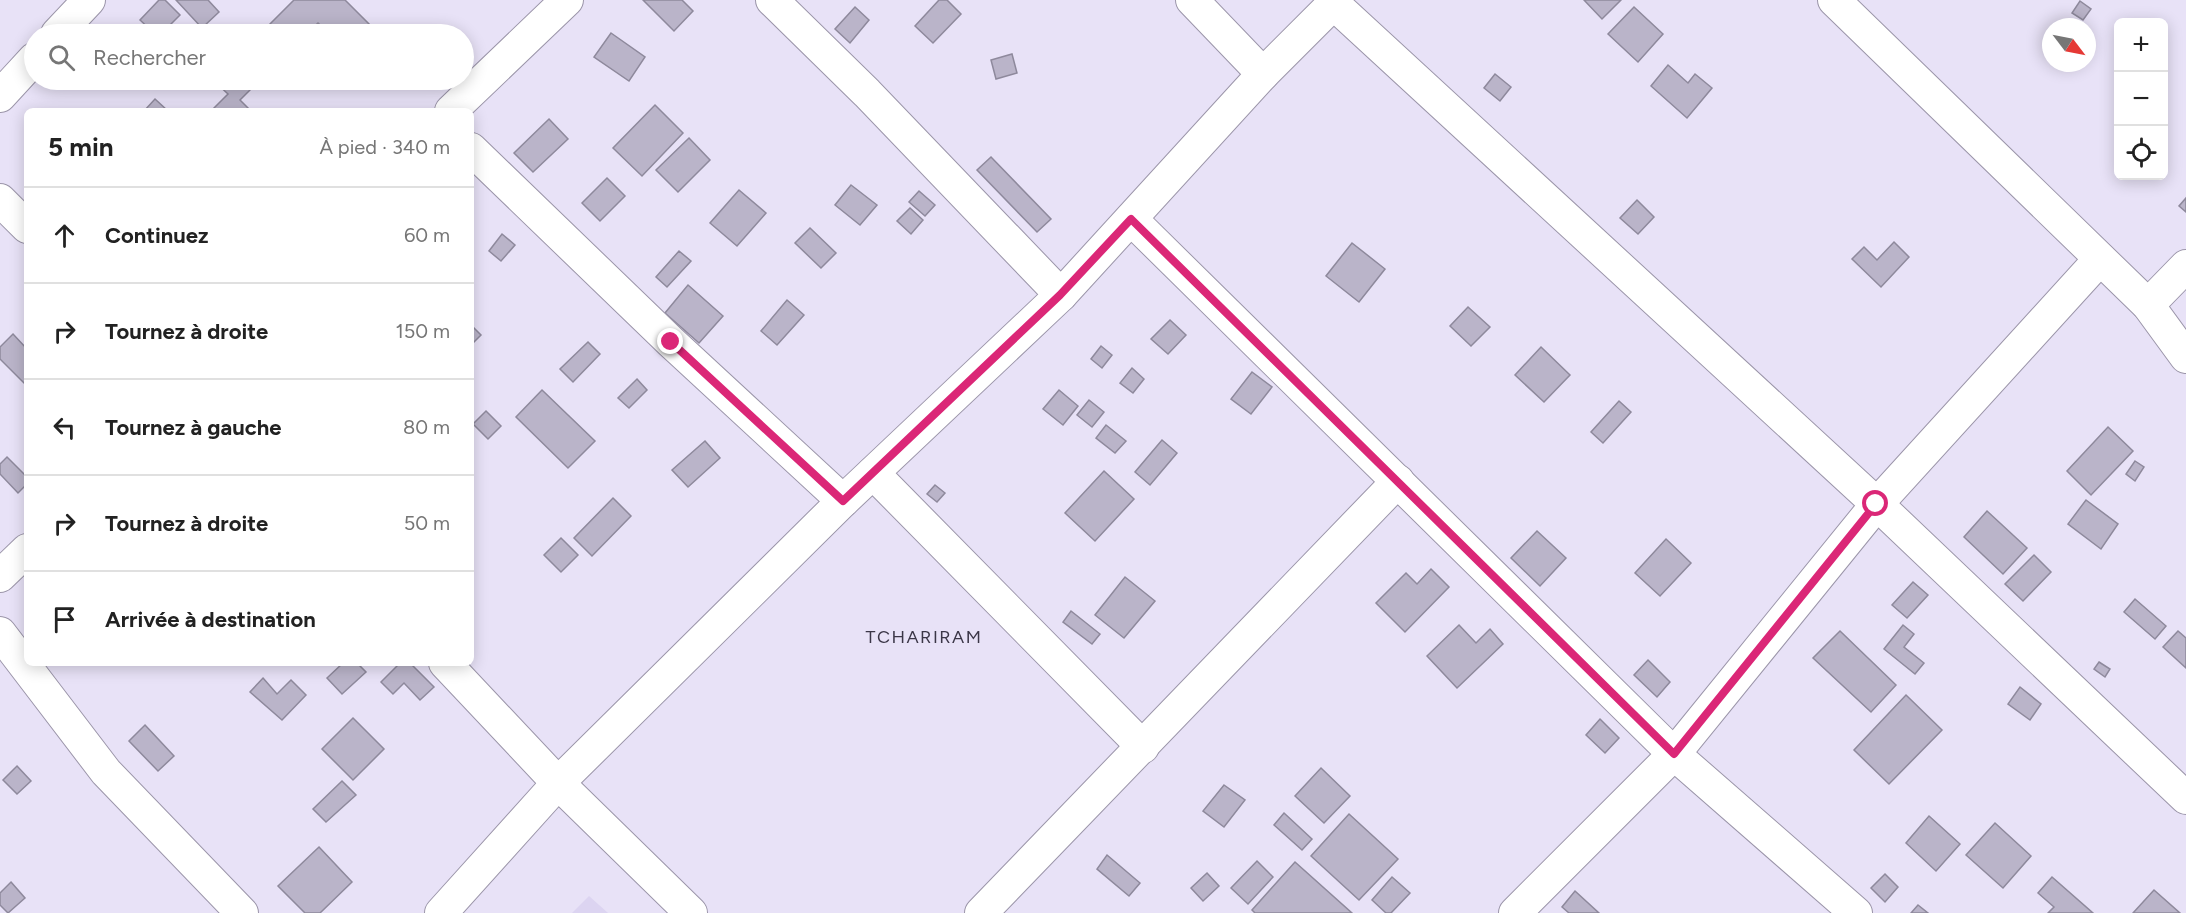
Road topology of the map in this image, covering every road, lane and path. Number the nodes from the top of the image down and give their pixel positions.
1 (88, 0) edge
2 (567, 0) edge
3 (772, 0) edge
4 (1192, 0) edge
5 (1834, 0) edge
6 (1336, 2) edge
7 (66, 24) edge
8 (24, 70) edge
9 (1263, 74) junction
10 (474, 89) edge
11 (473, 90) edge
12 (0, 96) edge
13 (454, 108) edge
14 (474, 153) edge
15 (0, 200) edge
16 (1131, 219) junction
17 (24, 224) edge
18 (2100, 259) junction
19 (2186, 266) edge
20 (1060, 295) junction
21 (2148, 305) junction
22 (2186, 357) edge
23 (873, 473) junction
24 (1398, 481) junction
25 (843, 501) junction
26 (1876, 504) junction
27 (24, 553) edge
28 (0, 576) edge
29 (0, 633) edge
30 (24, 664) edge
31 (25, 666) edge
32 (448, 666) edge
33 (1143, 747) junction
34 (1674, 754) junction
35 (558, 783) junction
36 (2186, 798) edge
37 (242, 913) edge
38 (441, 913) edge
39 (691, 913) edge
40 (981, 913) edge
41 (1515, 913) edge
42 (1856, 913) edge

1 - 7 street
2 - 10 street
3 - 20 street
4 - 9 street
5 - 18 street
6 - 9 street
6 - 26 street
8 - 12 street
9 - 16 street
11 - 13 street
14 - 25 street
15 - 17 street
16 - 20 street
16 - 24 street
18 - 21 street
18 - 26 street
19 - 21 street
20 - 23 street
21 - 22 street
23 - 25 street
23 - 33 street
24 - 33 street
24 - 34 street
25 - 35 street
26 - 34 street
26 - 36 street
27 - 28 street
29 - 30 street
31 - 37 street
32 - 35 street
33 - 40 street
34 - 41 street
34 - 42 street
35 - 38 street
35 - 39 street

